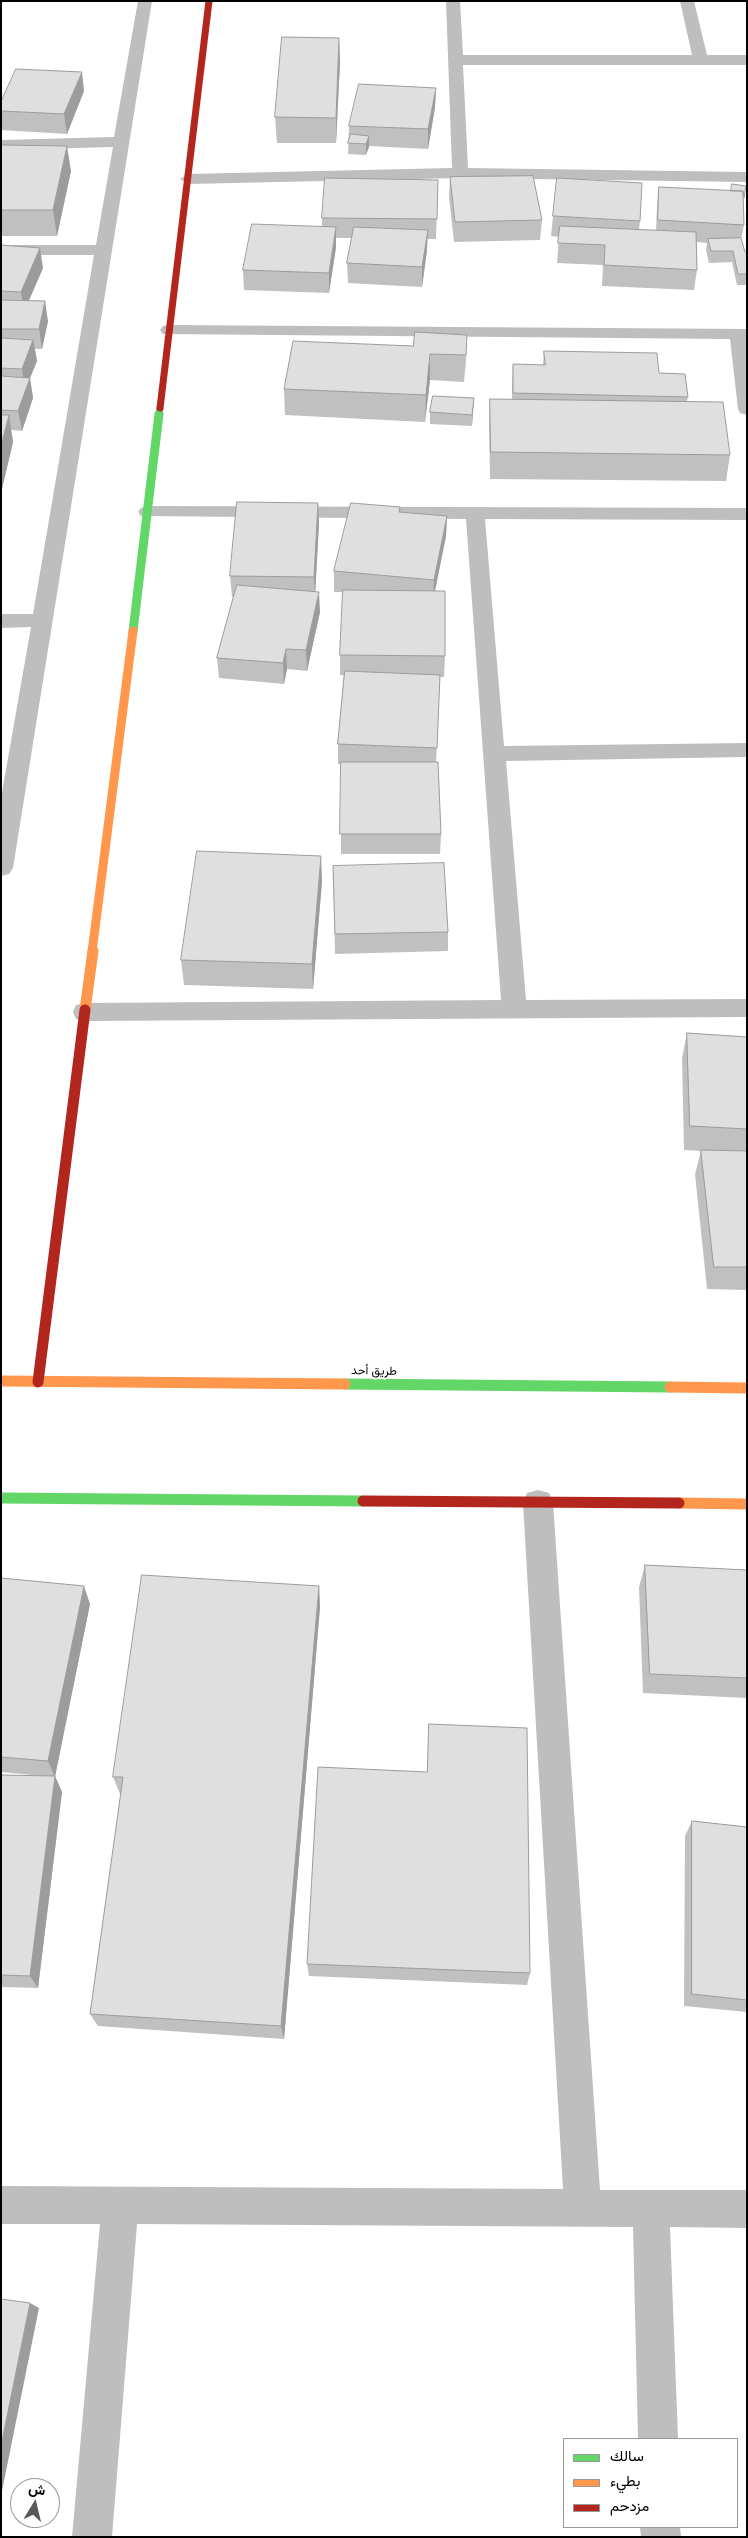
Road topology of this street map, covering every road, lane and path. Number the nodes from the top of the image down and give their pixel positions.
1 (146, 1) edge
2 (209, 1) edge
3 (453, 1) edge
4 (687, 1) edge
5 (456, 60) junction
6 (701, 60) junction
7 (747, 60) edge
8 (122, 142) junction
9 (1, 145) edge
10 (460, 173) junction
11 (747, 177) edge
12 (188, 178) junction
13 (1, 250) edge
14 (104, 250) junction
15 (170, 330) junction
16 (743, 334) edge
17 (747, 409) edge
18 (148, 512) junction
19 (475, 513) junction
20 (747, 514) edge
21 (42, 620) junction
22 (1, 621) edge
23 (747, 750) edge
24 (494, 754) junction
25 (1, 868) edge
26 (747, 1008) edge
27 (514, 1009) junction
28 (85, 1012) junction
29 (1, 1381) edge
30 (38, 1382) junction
31 (747, 1388) edge
32 (1, 1498) edge
33 (538, 1502) junction
34 (747, 1504) edge
35 (1, 2205) edge
36 (120, 2206) junction
37 (583, 2208) junction
38 (651, 2208) junction
39 (747, 2209) edge
40 (658, 2438) edge
41 (92, 2537) edge

1 - 8 street
2 - 12 street
3 - 5 street
4 - 6 street
5 - 6 street
5 - 10 street
6 - 7 street
8 - 9 street
8 - 14 street
10 - 11 street
10 - 12 street
12 - 15 street
13 - 14 street
14 - 21 street
15 - 16 street
15 - 18 street
16 - 17 street
18 - 19 street
18 - 28 street
19 - 20 street
19 - 24 street
21 - 22 street
21 - 25 street
23 - 24 street
24 - 27 street
26 - 27 street
27 - 28 street
28 - 30 street
29 - 30 street, طريق أحد
30 - 31 street, طريق أحد
32 - 33 street
33 - 34 street
33 - 37 street
35 - 36 street
36 - 37 street
36 - 41 street
37 - 38 street
38 - 39 street
38 - 40 street

